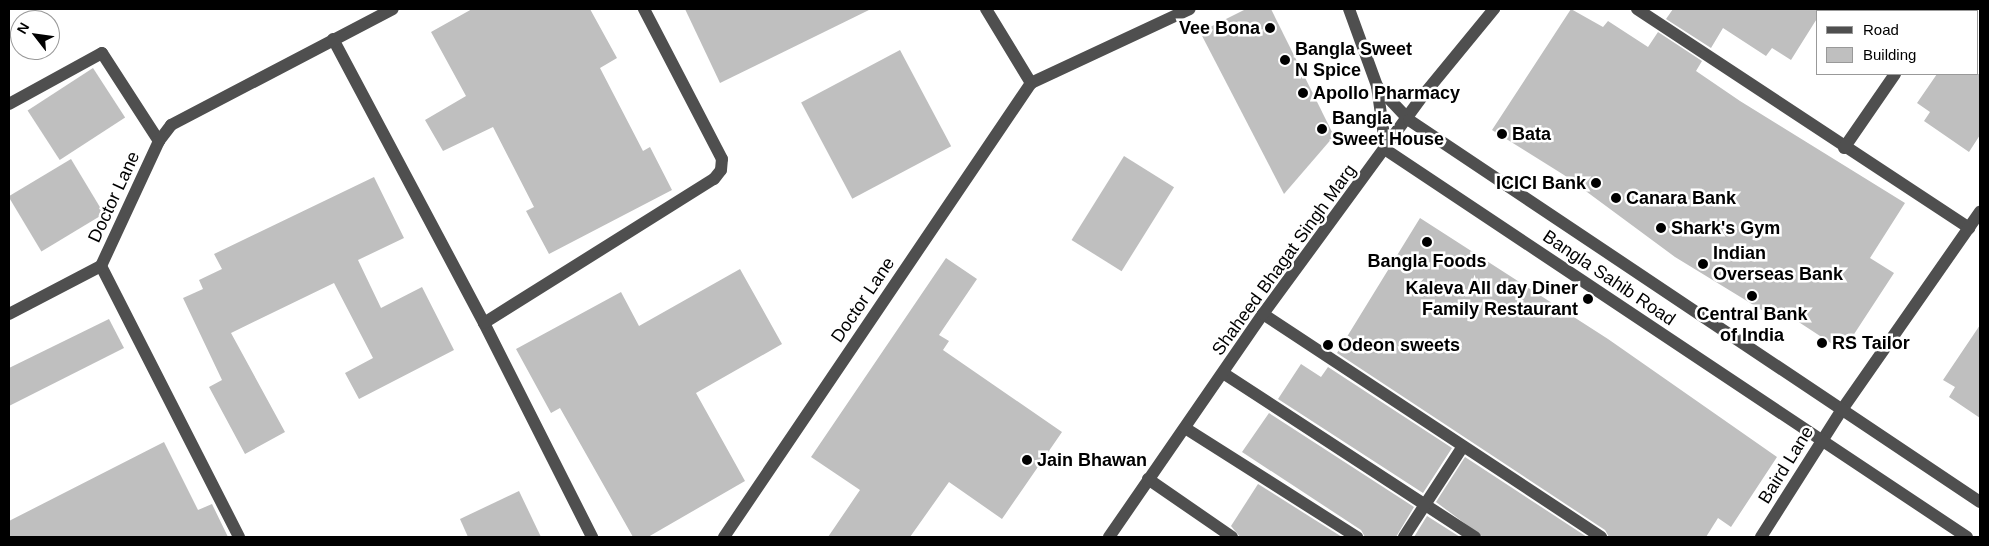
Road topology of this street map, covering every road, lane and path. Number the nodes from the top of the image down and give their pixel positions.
1 (393, 9) edge
2 (644, 9) edge
3 (986, 9) edge
4 (1190, 9) edge
5 (1349, 9) edge
6 (1494, 9) edge
7 (1637, 9) edge
8 (333, 40) junction
9 (1894, 75) edge
10 (1031, 83) junction
11 (1377, 86) junction
12 (9, 104) edge
13 (1409, 120) junction
14 (158, 141) junction
15 (1844, 148) junction
16 (1386, 150) junction
17 (1980, 212) edge
18 (1969, 228) junction
19 (101, 266) junction
20 (9, 314) edge
21 (1263, 314) junction
22 (484, 323) junction
23 (1223, 373) junction
24 (1841, 411) junction
25 (1185, 428) junction
26 (1822, 440) junction
27 (1463, 446) junction
28 (1148, 479) junction
29 (1980, 502) edge
30 (1424, 505) junction
31 (239, 537) edge
32 (592, 537) edge
33 (724, 537) edge
34 (1110, 537) edge
35 (1232, 537) edge
36 (1357, 537) edge
37 (1404, 537) edge
38 (1475, 537) edge
39 (1601, 537) edge
40 (1761, 537) edge
41 (1967, 537) edge

1 - 8 street, Doctor Lane
2 - 22 street
3 - 10 street
4 - 10 street
5 - 11 street, Bangla Sahib Road
6 - 13 street, Shaheed Bhagat Singh Marg
7 - 15 street
8 - 14 street, Doctor Lane
8 - 22 street
9 - 15 street
10 - 33 street, Doctor Lane
11 - 13 street, Bangla Sahib Road
11 - 16 street, Bangla Sahib Road
12 - 14 street
13 - 16 street, Shaheed Bhagat Singh Marg
13 - 24 street, Bangla Sahib Road
14 - 19 street, Doctor Lane
15 - 18 street
16 - 21 street, Shaheed Bhagat Singh Marg
16 - 26 street, Bangla Sahib Road
17 - 18 street, Baird Lane
18 - 24 street, Baird Lane
19 - 20 street
19 - 31 street, Doctor Lane
21 - 23 street, Shaheed Bhagat Singh Marg
21 - 27 street
22 - 32 street
23 - 25 street, Shaheed Bhagat Singh Marg
23 - 30 street
24 - 26 street, Baird Lane
24 - 29 street, Bangla Sahib Road
25 - 28 street, Shaheed Bhagat Singh Marg
25 - 36 street
26 - 40 street, Baird Lane
26 - 41 street, Bangla Sahib Road
27 - 30 street
27 - 39 street
28 - 34 street, Shaheed Bhagat Singh Marg
28 - 35 street
30 - 37 street
30 - 38 street

